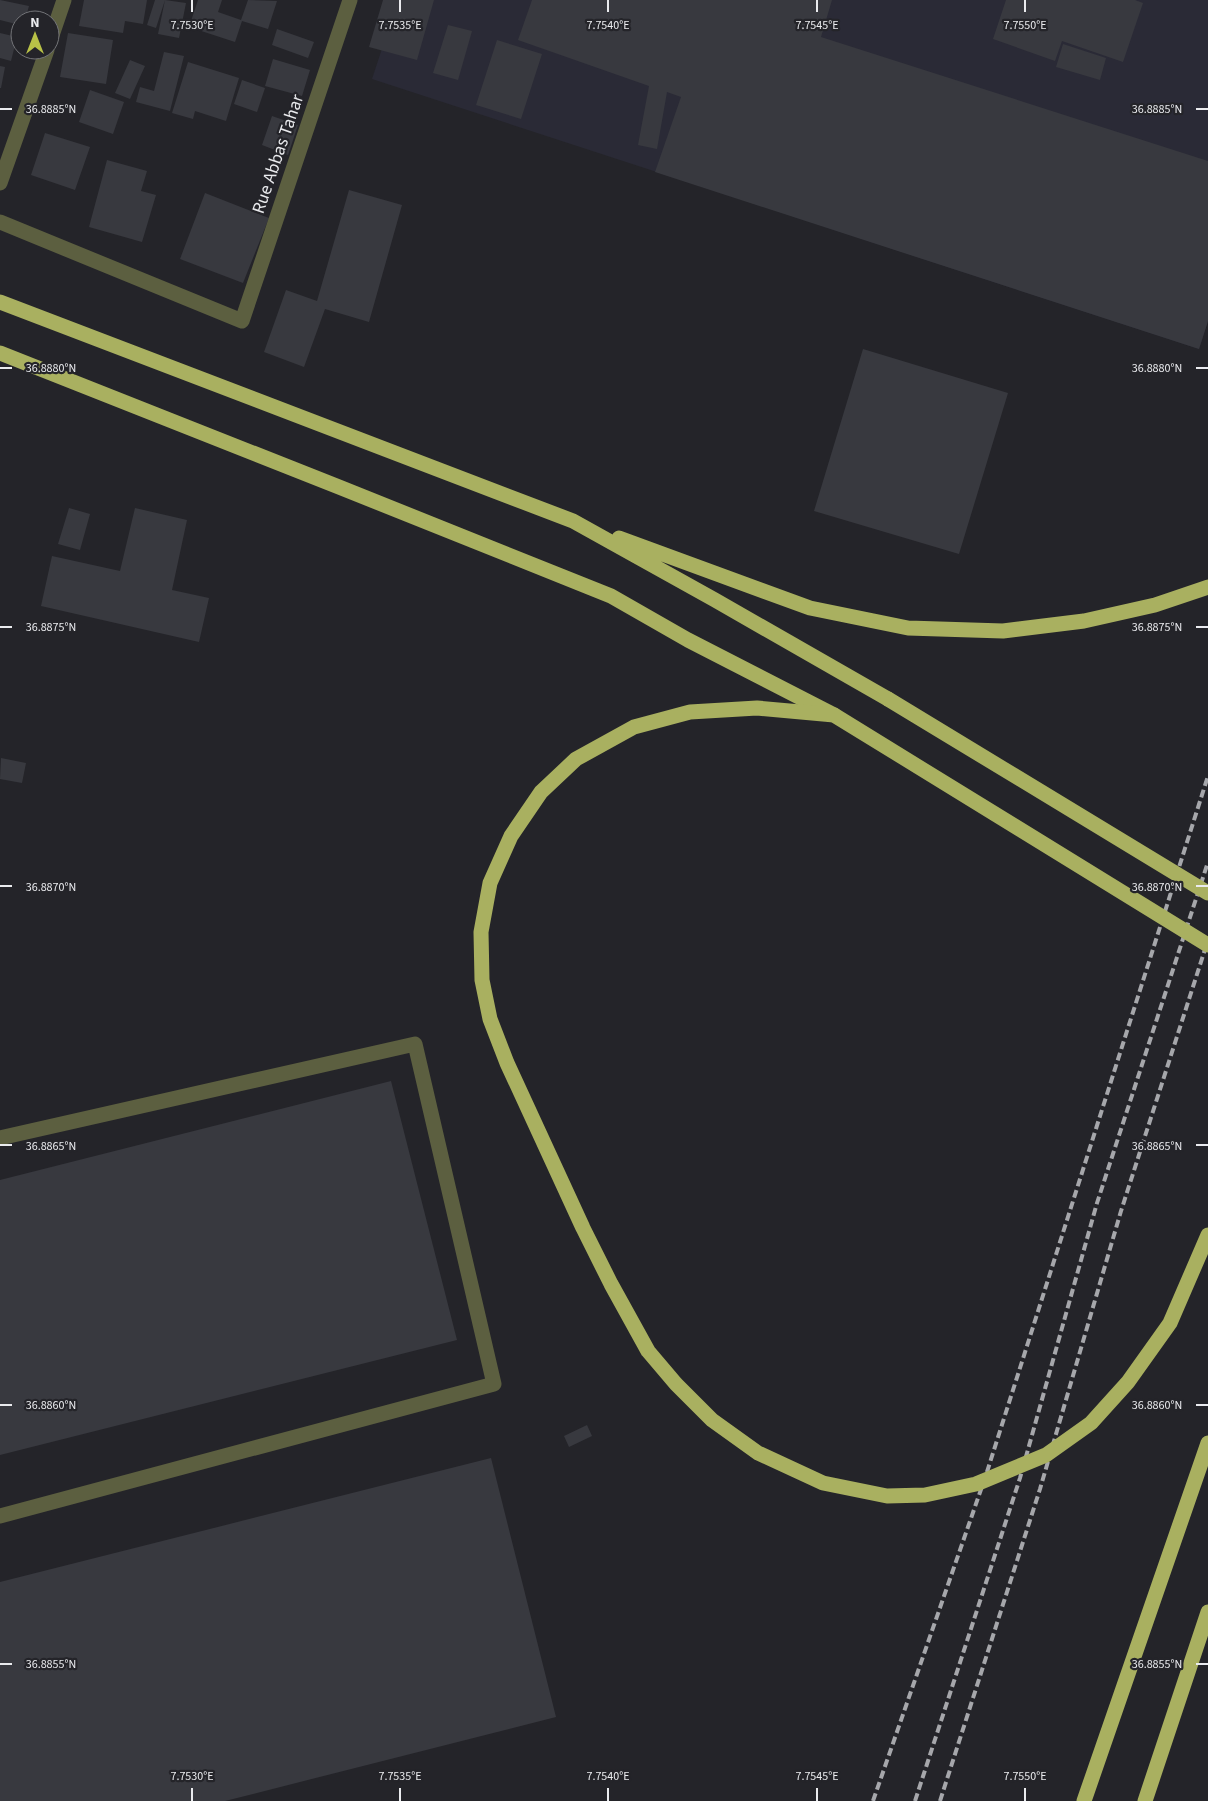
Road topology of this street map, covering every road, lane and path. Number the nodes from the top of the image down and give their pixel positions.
1 (350, 0) edge
2 (43, 60) edge
3 (0, 183) edge
4 (0, 222) edge
5 (0, 302) edge
6 (0, 353) edge
7 (573, 521) junction
8 (1208, 587) edge
9 (834, 715) junction
10 (1208, 893) edge
11 (1208, 944) edge
12 (0, 1138) edge
13 (1208, 1235) edge
14 (1208, 1443) edge
15 (0, 1516) edge
16 (1208, 1612) edge
17 (1084, 1801) edge
18 (1145, 1801) edge

1 - 4 street, Rue Abbas Tahar
2 - 3 street
5 - 7 highway
6 - 9 highway
7 - 8 highway
7 - 10 highway, bridge
9 - 11 highway, bridge
9 - 13 highway, bridge
12 - 15 street
14 - 17 highway
16 - 18 highway

